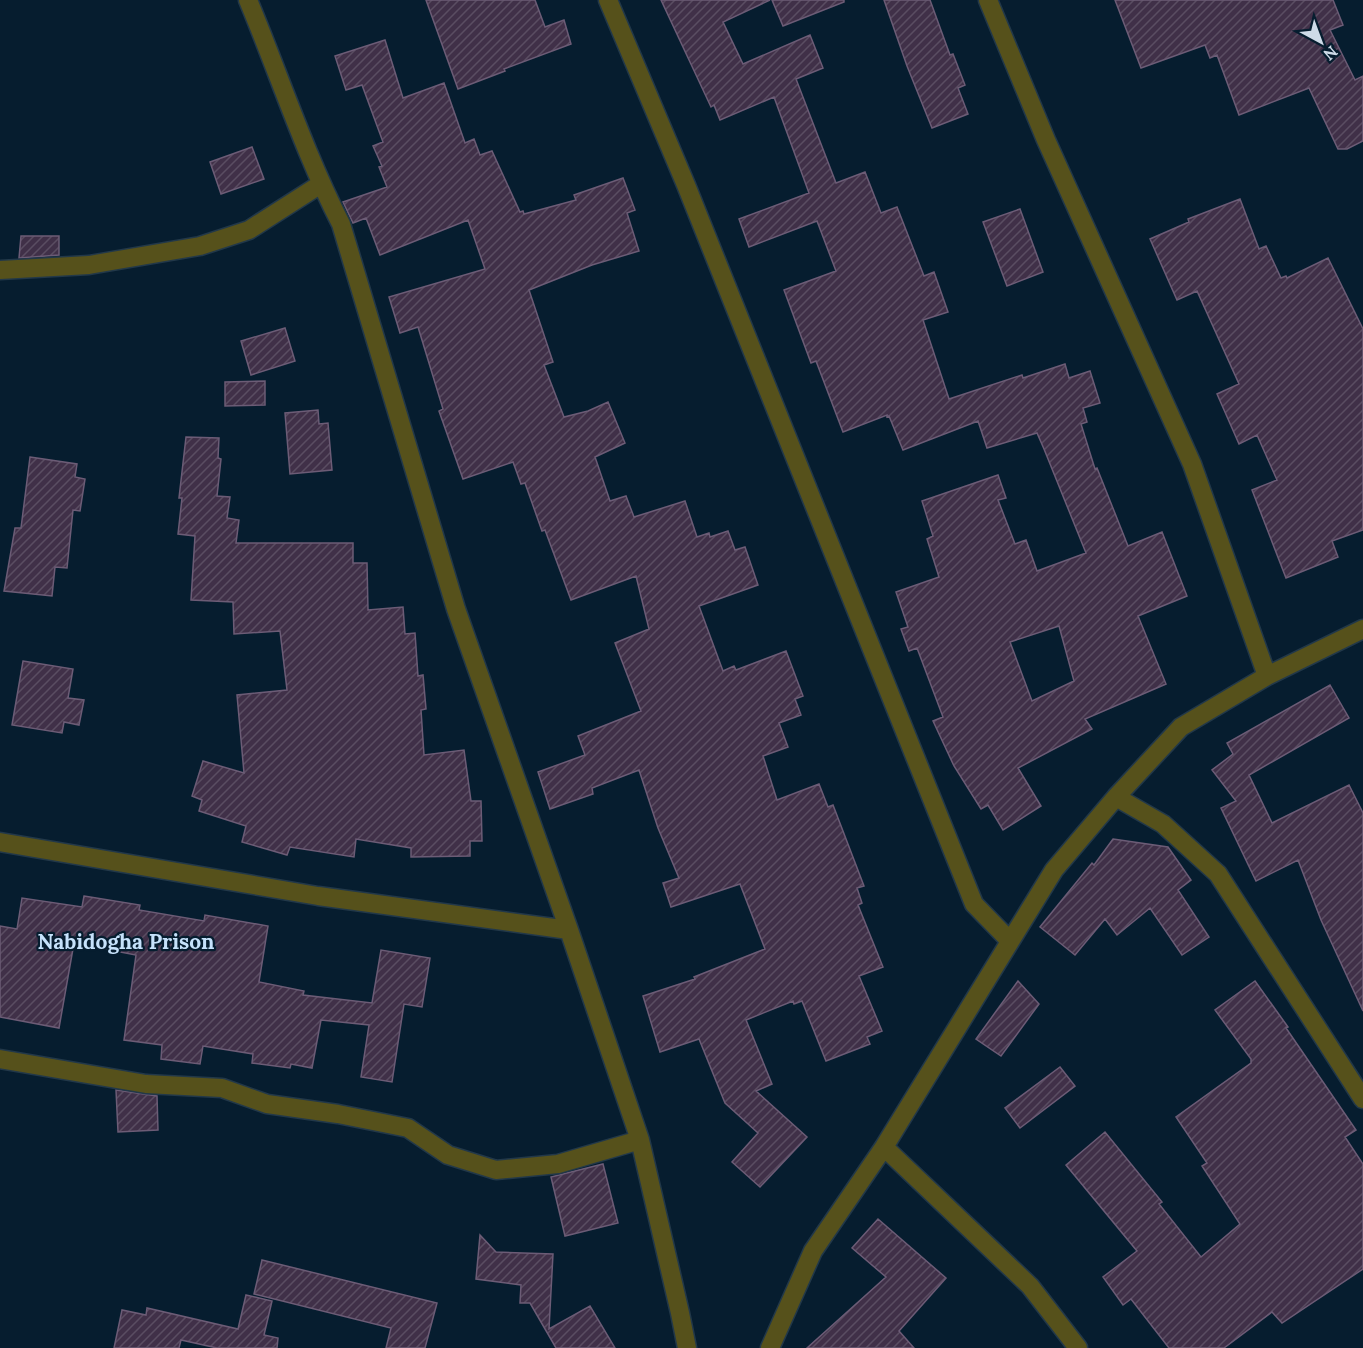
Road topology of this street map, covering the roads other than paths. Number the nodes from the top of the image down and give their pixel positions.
1 (248, 0) edge
2 (608, 0) edge
3 (988, 0) edge
4 (321, 184) junction
5 (0, 270) edge
6 (1363, 629) edge
7 (1267, 676) junction
8 (1116, 797) junction
9 (0, 842) edge
10 (569, 930) junction
11 (1010, 941) junction
12 (0, 1059) edge
13 (1363, 1099) edge
14 (640, 1140) junction
15 (884, 1147) junction
16 (687, 1348) edge
17 (770, 1348) edge
18 (1078, 1348) edge

1 - 4 street
2 - 11 street
3 - 7 street
4 - 5 street
4 - 10 street
6 - 7 street
7 - 8 street
8 - 11 street
8 - 13 street
9 - 10 street
10 - 14 street
11 - 15 street
12 - 14 street
14 - 16 street
15 - 17 street
15 - 18 street

